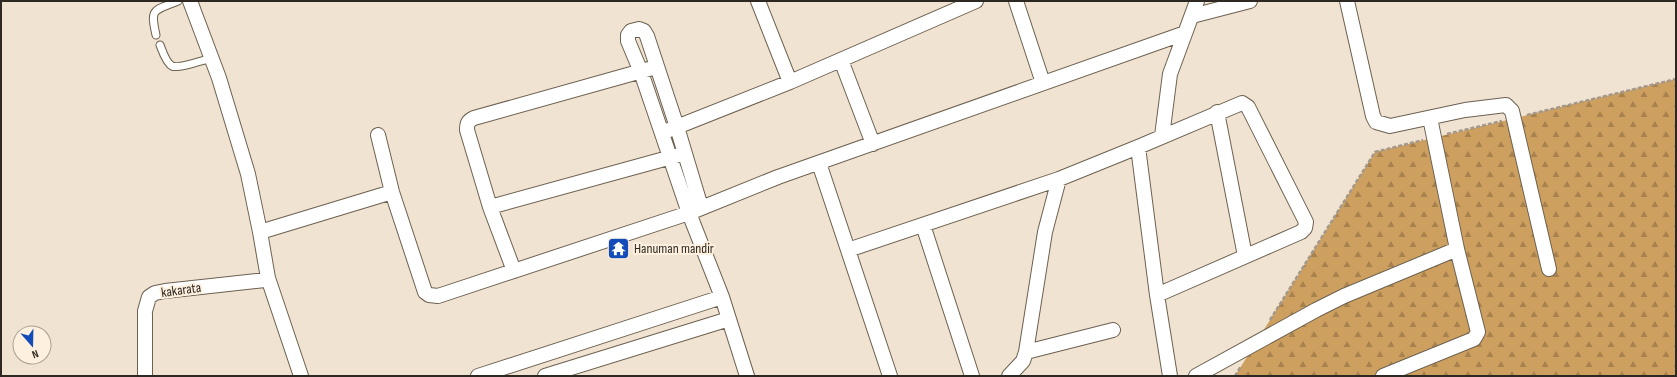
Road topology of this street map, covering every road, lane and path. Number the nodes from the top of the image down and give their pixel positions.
1 (178, 1) edge
2 (190, 1) edge
3 (758, 1) edge
4 (976, 1) edge
5 (1016, 1) edge
6 (1197, 1) edge
7 (1250, 1) edge
8 (1348, 1) edge
9 (1192, 16) junction
10 (1185, 33) junction
11 (156, 35) dead end
12 (160, 44) dead end
13 (212, 58) junction
14 (841, 60) junction
15 (657, 66) junction
16 (641, 72) junction
17 (1676, 79) edge
18 (790, 82) junction
19 (1044, 83) junction
20 (1216, 112) junction
21 (1522, 116) dead end
22 (1430, 118) junction
23 (1506, 120) dead end
24 (677, 126) junction
25 (661, 132) junction
26 (1444, 135) dead end
27 (378, 136) dead end
28 (1162, 136) junction
29 (1429, 139) dead end
30 (873, 144) junction
31 (1138, 147) junction
32 (685, 153) junction
33 (670, 158) junction
34 (819, 163) junction
35 (1059, 179) junction
36 (392, 192) junction
37 (490, 206) junction
38 (695, 210) junction
39 (923, 225) junction
40 (260, 232) junction
41 (1457, 249) junction
42 (848, 250) junction
43 (1246, 256) junction
44 (1549, 269) dead end
45 (514, 271) junction
46 (268, 278) junction
47 (1157, 295) junction
48 (722, 297) junction
49 (729, 319) junction
50 (1269, 322) dead end
51 (1113, 330) dead end
52 (1026, 352) junction
53 (1244, 362) dead end
54 (1017, 373) edge
55 (145, 376) edge
56 (300, 376) edge
57 (478, 376) edge
58 (544, 376) edge
59 (747, 376) edge
60 (890, 376) edge
61 (972, 376) edge
62 (1170, 376) edge
63 (1196, 376) edge
64 (1235, 376) edge
65 (1382, 376) edge

1 - 11 lane
2 - 13 street
3 - 18 street
4 - 14 street
5 - 19 street
6 - 9 street
7 - 9 street
8 - 22 street
9 - 10 street
10 - 19 street
10 - 28 street
12 - 13 lane
13 - 40 street
14 - 18 street
14 - 30 street
15 - 16 street
15 - 16 street
15 - 24 street
16 - 25 street
16 - 37 street
17 - 21 path
18 - 24 street
19 - 30 street
20 - 28 street
20 - 43 street
20 - 43 street
22 - 41 street
22 - 44 street
23 - 26 path
24 - 25 street
24 - 32 street
25 - 33 street
27 - 36 street
28 - 31 street
29 - 50 path
30 - 34 street
31 - 35 street
31 - 47 street
32 - 33 street
32 - 38 street
33 - 37 street
33 - 38 street
34 - 38 street
34 - 42 street
35 - 39 street
35 - 52 street
36 - 40 street
36 - 45 street
37 - 45 street
38 - 45 street
38 - 48 street
39 - 42 street
39 - 61 street
40 - 46 street
41 - 63 street
41 - 65 street
42 - 60 street
43 - 47 street
46 - 55 street, kakarata
46 - 56 street
47 - 62 street
48 - 49 street
48 - 57 street
49 - 58 street
49 - 59 street
51 - 52 street
52 - 54 street
53 - 64 path

